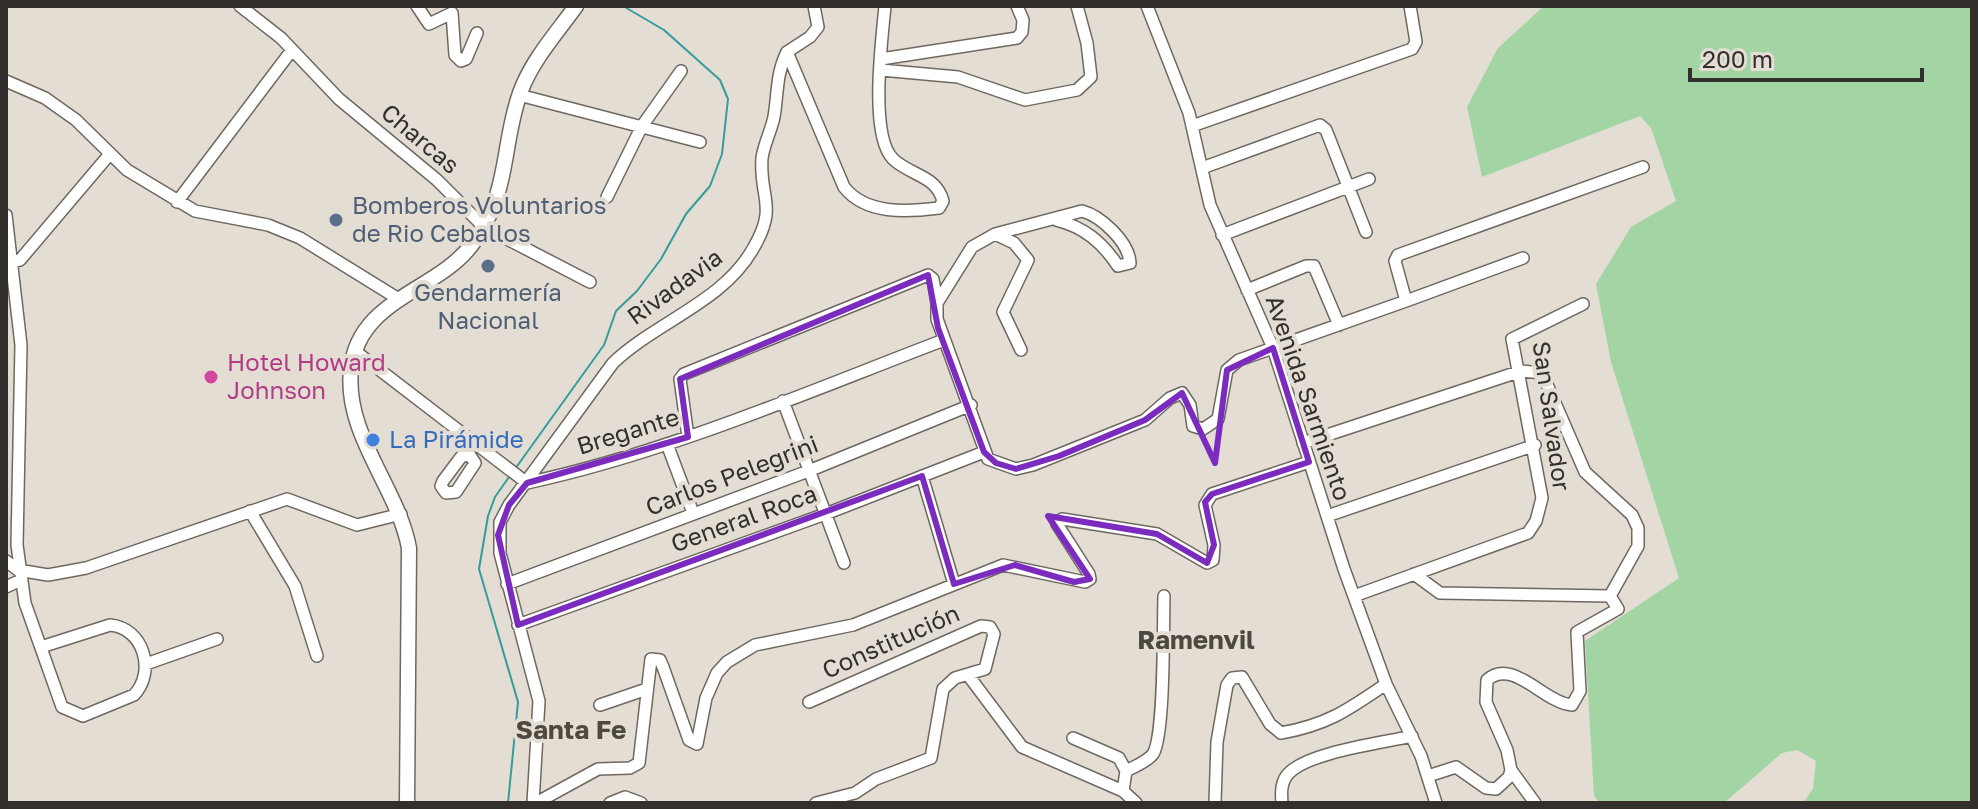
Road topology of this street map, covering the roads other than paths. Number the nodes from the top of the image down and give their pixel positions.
1 (240, 6) edge
2 (417, 6) edge
3 (814, 6) edge
4 (885, 6) edge
5 (1017, 6) edge
6 (1077, 6) edge
7 (1147, 6) edge
8 (1410, 6) edge
9 (575, 8) edge
10 (477, 33) dead end
11 (292, 50) junction
12 (787, 52) junction
13 (881, 64) junction
14 (681, 71) dead end
15 (6, 81) edge
16 (519, 95) junction
17 (642, 126) junction
18 (1192, 126) junction
19 (700, 142) dead end
20 (109, 155) junction
21 (1643, 167) dead end
22 (1202, 168) junction
23 (1369, 179) dead end
24 (1347, 188) junction
25 (607, 197) dead end
26 (177, 202) junction
27 (6, 215) edge
28 (1056, 220) junction
29 (484, 227) junction
30 (1366, 232) dead end
31 (995, 234) junction
32 (1222, 235) junction
33 (1523, 258) dead end
34 (14, 261) junction
35 (590, 282) dead end
36 (1247, 290) junction
37 (397, 298) junction
38 (1406, 301) junction
39 (937, 303) junction
40 (1583, 304) dead end
41 (1339, 325) junction
42 (944, 340) junction
43 (1273, 348) junction
44 (1021, 350) dead end
45 (355, 351) junction
46 (1521, 371) junction
47 (783, 401) junction
48 (971, 405) junction
49 (688, 437) junction
50 (1303, 443) junction
51 (667, 444) junction
52 (1535, 445) junction
53 (984, 452) junction
54 (1309, 462) junction
55 (811, 470) junction
56 (922, 476) junction
57 (524, 481) junction
58 (250, 511) junction
59 (693, 513) junction
60 (828, 513) junction
61 (401, 514) junction
62 (1327, 516) junction
63 (6, 561) edge
64 (844, 563) dead end
65 (1414, 574) junction
66 (19, 575) junction
67 (507, 584) junction
68 (954, 584) junction
69 (6, 587) edge
70 (1164, 596) dead end
71 (1354, 596) junction
72 (1610, 596) junction
73 (518, 625) junction
74 (217, 639) dead end
75 (41, 647) junction
76 (317, 656) dead end
77 (146, 664) junction
78 (968, 675) junction
79 (1386, 684) junction
80 (647, 689) junction
81 (809, 702) dead end
82 (600, 705) dead end
83 (1412, 736) junction
84 (1073, 738) dead end
85 (1511, 770) junction
86 (1126, 771) junction
87 (1428, 776) junction
88 (1123, 791) junction
89 (407, 803) edge
90 (535, 803) edge
91 (610, 803) edge
92 (641, 803) edge
93 (816, 803) edge
94 (1136, 803) edge
95 (1215, 803) edge
96 (1282, 803) edge
97 (1436, 803) edge
98 (1535, 803) edge

1 - 11 street, Charcas
2 - 10 street
3 - 12 street
4 - 13 street
5 - 13 street
6 - 13 street
7 - 18 street, Avenida Sarmiento
8 - 18 street
9 - 16 main road
11 - 26 street
11 - 29 street, Charcas
12 - 13 street
12 - 57 street, Rivadavia
14 - 17 street
15 - 20 street
16 - 17 street
16 - 29 main road
17 - 19 street
17 - 25 street
18 - 22 street, Avenida Sarmiento
20 - 26 street
20 - 34 street
21 - 38 street
22 - 24 street
22 - 32 street, Avenida Sarmiento
23 - 24 street
24 - 30 street
24 - 32 street
26 - 37 street
27 - 34 street
28 - 28 street
28 - 31 street
29 - 35 street, Charcas
29 - 37 main road
31 - 39 street
31 - 44 street
32 - 36 street, Avenida Sarmiento
33 - 38 street
34 - 66 street
36 - 41 street
36 - 43 street, Avenida Sarmiento
37 - 45 main road
38 - 41 street
39 - 42 street
39 - 49 street
40 - 46 street, San Salvador
41 - 43 street
42 - 47 street, Bregante
42 - 48 street
43 - 50 street, Avenida Sarmiento
43 - 53 street
45 - 57 street
45 - 61 main road
46 - 50 street
46 - 52 street, San Salvador
46 - 72 street
47 - 49 street, Bregante
47 - 55 street
48 - 53 street
48 - 55 street, Carlos Pelegrini
49 - 51 street, Bregante
50 - 54 street, Avenida Sarmiento
51 - 57 street, Bregante
51 - 59 street
52 - 62 street
52 - 65 street, San Salvador
53 - 56 street, General Roca
54 - 62 street, Avenida Sarmiento
54 - 68 street
55 - 59 street, Carlos Pelegrini
55 - 60 street
56 - 60 street, General Roca
56 - 68 street
57 - 67 street, Rivadavia
58 - 61 street
58 - 66 street
58 - 76 street
59 - 67 street, Carlos Pelegrini
60 - 64 street
60 - 73 street, General Roca
61 - 89 main road
62 - 71 street, Avenida Sarmiento
63 - 66 street
65 - 71 street, San Salvador
65 - 72 street
66 - 69 street
66 - 75 street
67 - 73 street, Rivadavia
68 - 80 street
70 - 86 street
71 - 79 street, Avenida Sarmiento
72 - 85 street
73 - 90 street, Rivadavia
74 - 77 street
75 - 77 street
75 - 77 street
78 - 81 street, Constitución
78 - 88 street
78 - 93 street, Constitución
79 - 83 street, Avenida Sarmiento
79 - 95 street
80 - 82 street
80 - 90 street
83 - 87 street, Avenida Sarmiento
83 - 96 street
84 - 86 street
85 - 87 street
85 - 98 street
86 - 88 street
87 - 97 street, Avenida Sarmiento
88 - 94 street
91 - 92 street

